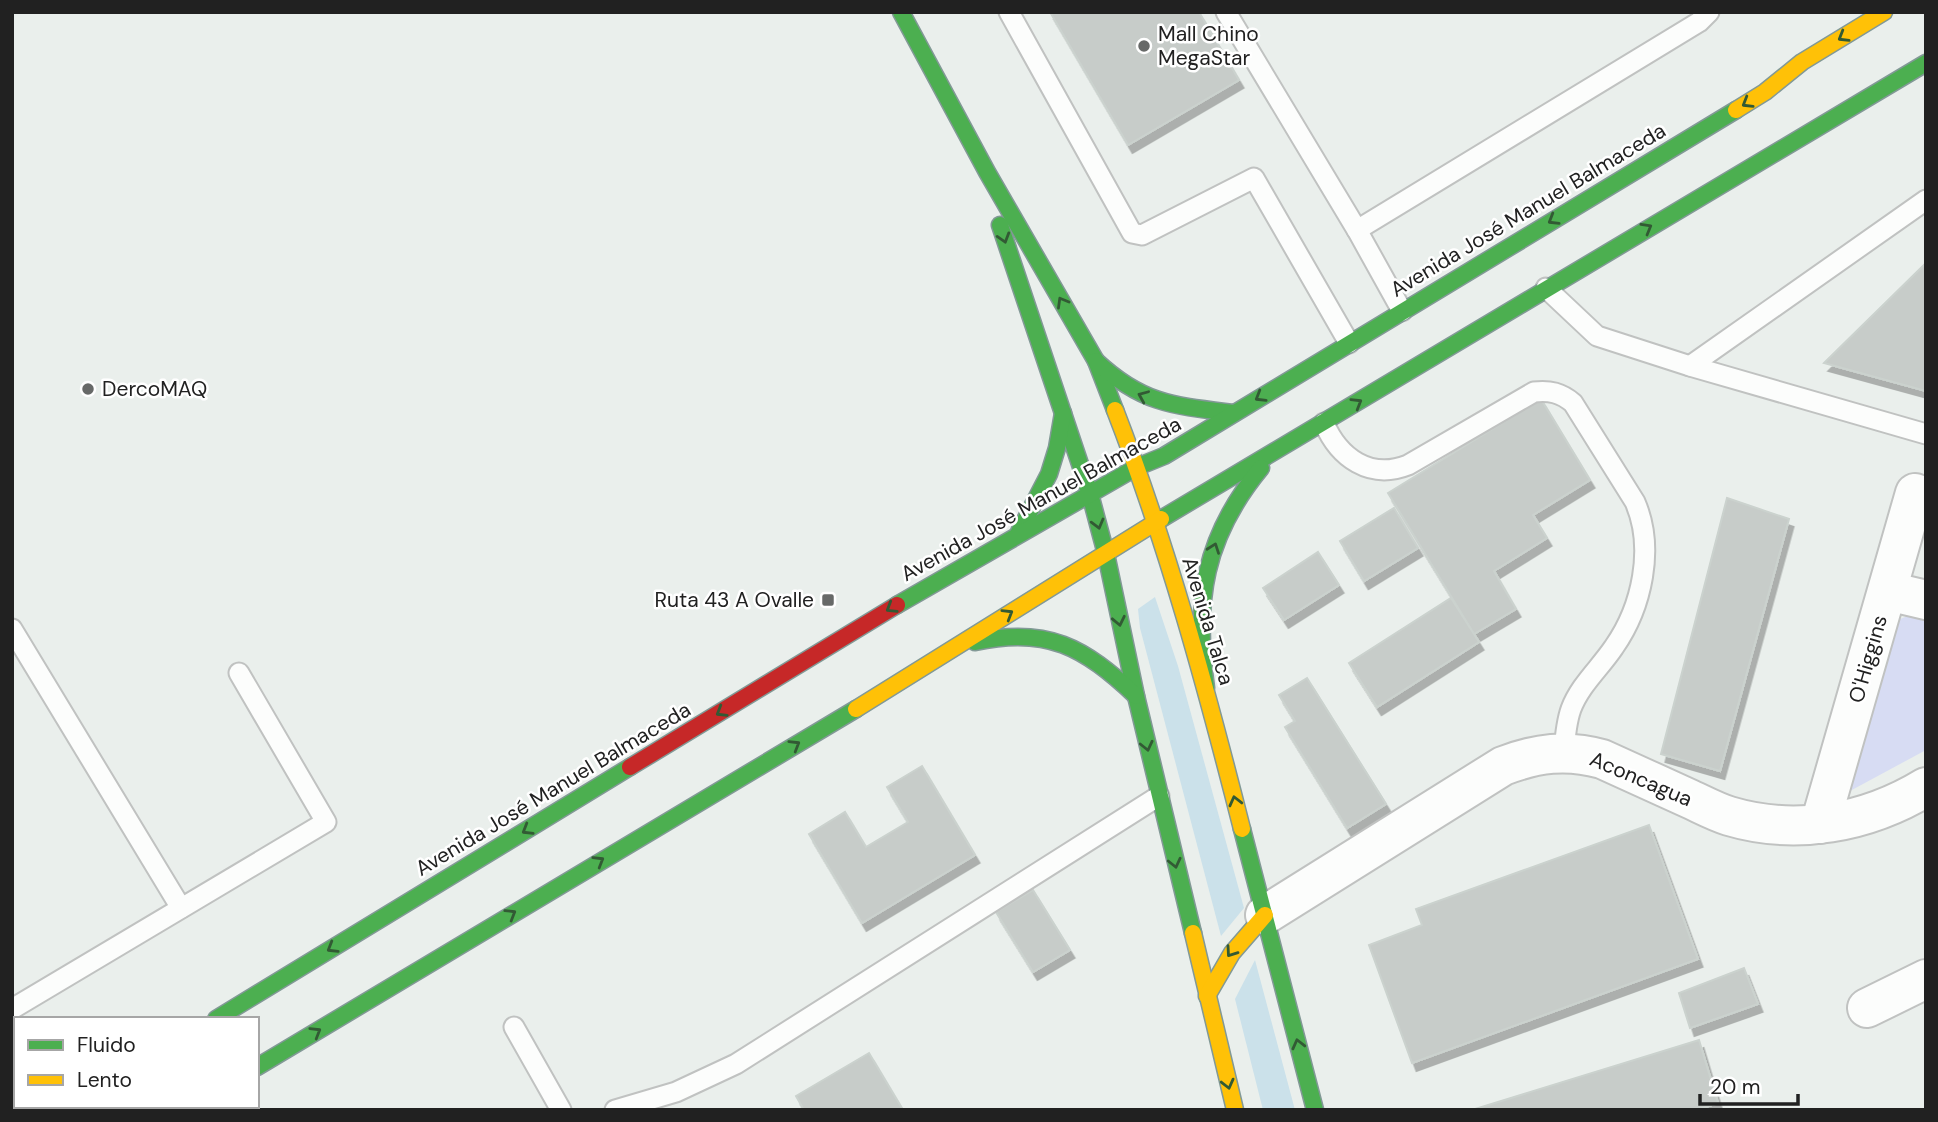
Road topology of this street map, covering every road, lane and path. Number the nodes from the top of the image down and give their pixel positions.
1 (901, 12) edge
2 (1009, 12) edge
3 (1226, 12) edge
4 (1709, 12) edge
5 (1884, 12) edge
6 (1926, 63) edge
7 (1901, 98) dead end
8 (1851, 108) junction
9 (987, 172) junction
10 (1926, 200) edge
11 (1357, 230) junction
12 (1546, 288) junction
13 (1402, 311) junction
14 (1349, 342) junction
15 (1096, 361) junction
16 (1690, 366) junction
17 (1063, 413) junction
18 (1234, 413) junction
19 (1324, 423) junction
20 (1926, 434) edge
21 (1278, 451) junction
22 (1137, 467) junction
23 (1915, 493) dead end
24 (1090, 494) junction
25 (1155, 523) junction
26 (1019, 532) junction
27 (1106, 554) junction
28 (1888, 591) junction
29 (1926, 600) edge
30 (12, 629) edge
31 (950, 649) junction
32 (239, 673) dead end
33 (1206, 688) junction
34 (1136, 696) junction
35 (1564, 752) junction
36 (1926, 787) edge
37 (1159, 796) junction
38 (1820, 824) junction
39 (181, 908) junction
40 (1265, 915) junction
41 (1926, 979) edge
42 (1207, 996) junction
43 (12, 1009) edge
44 (1867, 1009) dead end
45 (219, 1017) edge
46 (514, 1027) dead end
47 (259, 1066) edge
48 (561, 1110) edge
49 (615, 1110) edge
50 (1235, 1110) edge
51 (1315, 1110) edge

1 - 9 main road, Avenida Talca
2 - 14 lane
3 - 11 lane
4 - 11 lane
5 -> 13 main road, Avenida José Manuel Balmaceda
6 - 8 main road
7 - 8 main road
12 -> 8 main road
15 -> 9 main road, Avenida Talca
9 -> 17 main road, Avenida Talca
10 - 16 lane
11 - 13 lane
12 - 16 lane
19 -> 12 main road
13 - 14 main road, Avenida José Manuel Balmaceda
14 -> 18 main road, Avenida José Manuel Balmaceda
18 -> 15 main road
15 - 22 main road, Avenida Talca
16 - 20 lane
17 - 24 main road, Avenida Talca
17 - 26 main road
18 - 22 main road, Avenida José Manuel Balmaceda
19 - 21 main road
19 - 35 lane
21 - 25 main road
33 -> 21 main road
22 - 24 main road, Avenida José Manuel Balmaceda
22 - 25 main road, Avenida Talca
23 - 28 street, O'Higgins
24 - 26 main road, Avenida José Manuel Balmaceda
24 -> 27 main road, Avenida Talca
25 - 27 main road
25 - 33 main road, Avenida Talca
26 -> 45 main road, Avenida José Manuel Balmaceda
31 -> 27 main road
27 -> 34 main road, Avenida Talca
28 - 29 street
28 - 38 street, O'Higgins
30 - 39 lane
31 - 34 main road
47 -> 31 main road
32 - 39 lane
40 -> 33 main road, Avenida Talca
34 -> 37 main road, Avenida Talca
35 - 38 street, Aconcagua
35 - 40 street, Aconcagua
36 - 38 street, Aconcagua
37 -> 42 main road, Avenida Talca
37 - 49 lane
39 - 43 lane
40 -> 42 main road
51 -> 40 main road, Avenida Talca
41 - 44 street
42 -> 50 main road, Avenida Talca
46 - 48 lane

